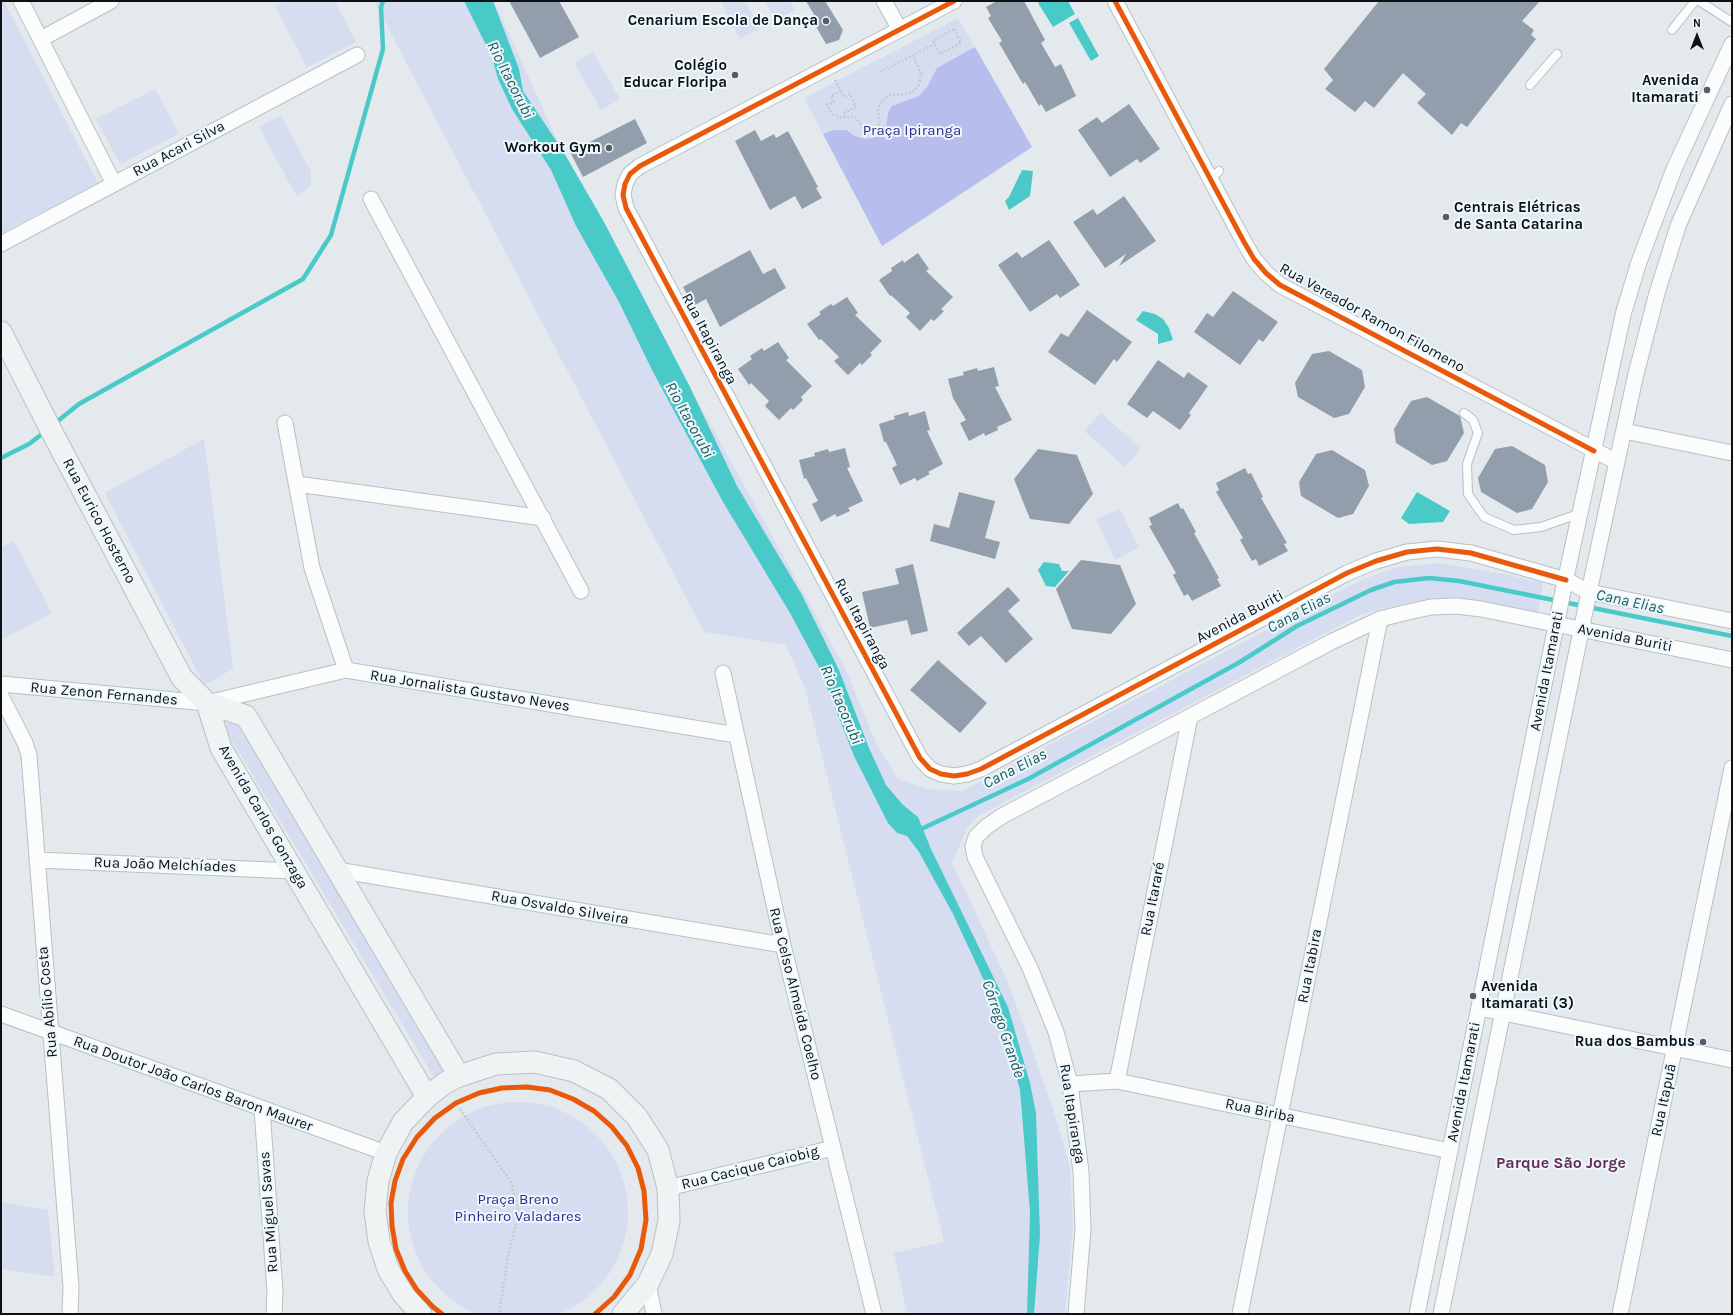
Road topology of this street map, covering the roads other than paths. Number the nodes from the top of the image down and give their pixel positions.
1 (21, 1) edge
2 (111, 1) edge
3 (884, 1) edge
4 (954, 1) edge
5 (1115, 1) edge
6 (1695, 1) edge
7 (1699, 1) edge
8 (1732, 22) edge
9 (900, 30) junction
10 (1672, 30) dead end
11 (41, 39) junction
12 (1732, 44) edge
13 (1557, 54) dead end
14 (358, 55) dead end
15 (1530, 85) dead end
16 (1732, 104) edge
17 (114, 184) junction
18 (371, 199) dead end
19 (1, 244) edge
20 (1, 332) edge
21 (1464, 413) dead end
22 (285, 422) dead end
23 (1624, 431) junction
24 (1594, 451) junction
25 (1732, 453) edge
26 (1617, 462) junction
27 (297, 484) junction
28 (1580, 513) junction
29 (543, 518) junction
30 (1565, 586) junction
31 (581, 591) dead end
32 (1589, 594) junction
33 (1380, 619) junction
34 (1732, 621) edge
35 (1557, 622) junction
36 (1582, 627) junction
37 (1732, 660) edge
38 (346, 670) junction
39 (723, 673) dead end
40 (1, 684) edge
41 (1, 696) edge
42 (207, 703) junction
43 (1190, 717) junction
44 (736, 735) junction
45 (1732, 768) edge
46 (941, 774) joint
47 (976, 837) joint
48 (37, 860) junction
49 (337, 870) junction
50 (294, 871) junction
51 (783, 945) junction
52 (1479, 1008) junction
53 (1503, 1013) junction
54 (1, 1014) edge
55 (50, 1033) junction
56 (1675, 1048) junction
57 (1732, 1060) edge
58 (459, 1076) junction
59 (1117, 1081) junction
60 (1070, 1084) junction
61 (427, 1097) junction
62 (262, 1109) junction
63 (1280, 1115) junction
64 (833, 1148) junction
65 (1450, 1151) junction
66 (386, 1153) junction
67 (668, 1188) junction
68 (648, 1284) junction
69 (70, 1314) edge
70 (274, 1314) edge
71 (421, 1314) edge
72 (623, 1314) edge
73 (654, 1314) edge
74 (874, 1314) edge
75 (1076, 1314) edge
76 (1240, 1314) edge
77 (1417, 1314) edge
78 (1441, 1314) edge
79 (1620, 1314) edge

1 - 11 street
2 - 11 street
3 - 9 street
4 - 9 street
5 - 24 street, Rua Vereador Ramon Filomeno
6 - 10 lane
7 - 8 lane
9 - 46 street, Rua Itapiranga
11 - 17 street
12 - 24 street, Avenida Itamarati
13 - 15 lane
14 - 17 street, Rua Acari Silva
16 - 23 street, Avenida Itamarati
17 - 19 street, Rua Acari Silva
18 - 29 street
20 - 42 street, Rua Eurico Hosterno
21 - 28 lane
22 - 27 street
23 - 25 street
23 - 26 street, Avenida Itamarati
24 - 26 street, Rua Vereador Ramon Filomeno
24 - 28 street, Avenida Itamarati
26 - 32 street, Avenida Itamarati
27 - 29 street
27 - 38 street
28 - 30 street, Avenida Itamarati
29 - 31 street
30 - 32 street, Avenida Buriti
30 - 35 street, Avenida Itamarati
30 - 46 street, Avenida Buriti
32 - 34 street, Avenida Buriti
32 - 36 street, Avenida Itamarati
33 - 35 street, Avenida Buriti
33 - 43 street, Avenida Buriti
33 - 63 street, Rua Itabira
35 - 36 street, Avenida Buriti
35 - 52 street, Avenida Itamarati
36 - 37 street, Avenida Buriti
36 - 53 street, Avenida Itamarati
38 - 42 street, Rua Jornalista Gustavo Neves
38 - 44 street, Rua Jornalista Gustavo Neves
39 - 44 street, Rua Celso Almeida Coelho
40 - 42 street, Rua Zenon Fernandes
41 - 48 street, Rua Abílio Costa
42 - 49 street
42 - 50 street, Avenida Carlos Gonzaga
43 - 47 street, Avenida Buriti
43 - 59 street, Rua Itararé
44 - 51 street, Rua Celso Almeida Coelho
45 - 56 street, Rua Itapuã
47 - 60 street, Rua Itapiranga
48 - 50 street, Rua João Melchíades
48 - 55 street, Rua Abílio Costa
49 - 51 street, Rua Osvaldo Silveira
49 - 58 street
50 - 61 street, Avenida Carlos Gonzaga
51 - 64 street, Rua Celso Almeida Coelho
52 - 53 street
52 - 65 street, Avenida Itamarati
53 - 56 street
53 - 78 street, Avenida Itamarati
54 - 55 street, Rua Doutor João Carlos Baron Maurer
55 - 62 street, Rua Doutor João Carlos Baron Maurer
55 - 69 street, Rua Abílio Costa
56 - 57 street
56 - 79 street, Rua Itapuã
58 - 61 street
58 - 67 street
59 - 60 street, Rua Biriba
59 - 63 street, Rua Biriba
60 - 75 street, Rua Itapiranga
61 - 66 street
62 - 66 street, Rua Doutor João Carlos Baron Maurer
62 - 70 street, Rua Miguel Savas
63 - 65 street, Rua Biriba
63 - 76 street, Rua Itabira
64 - 67 street, Rua Cacique Caiobig
64 - 74 street, Rua Celso Almeida Coelho
65 - 77 street, Avenida Itamarati
66 - 71 street
67 - 68 street
68 - 72 street
68 - 73 street

